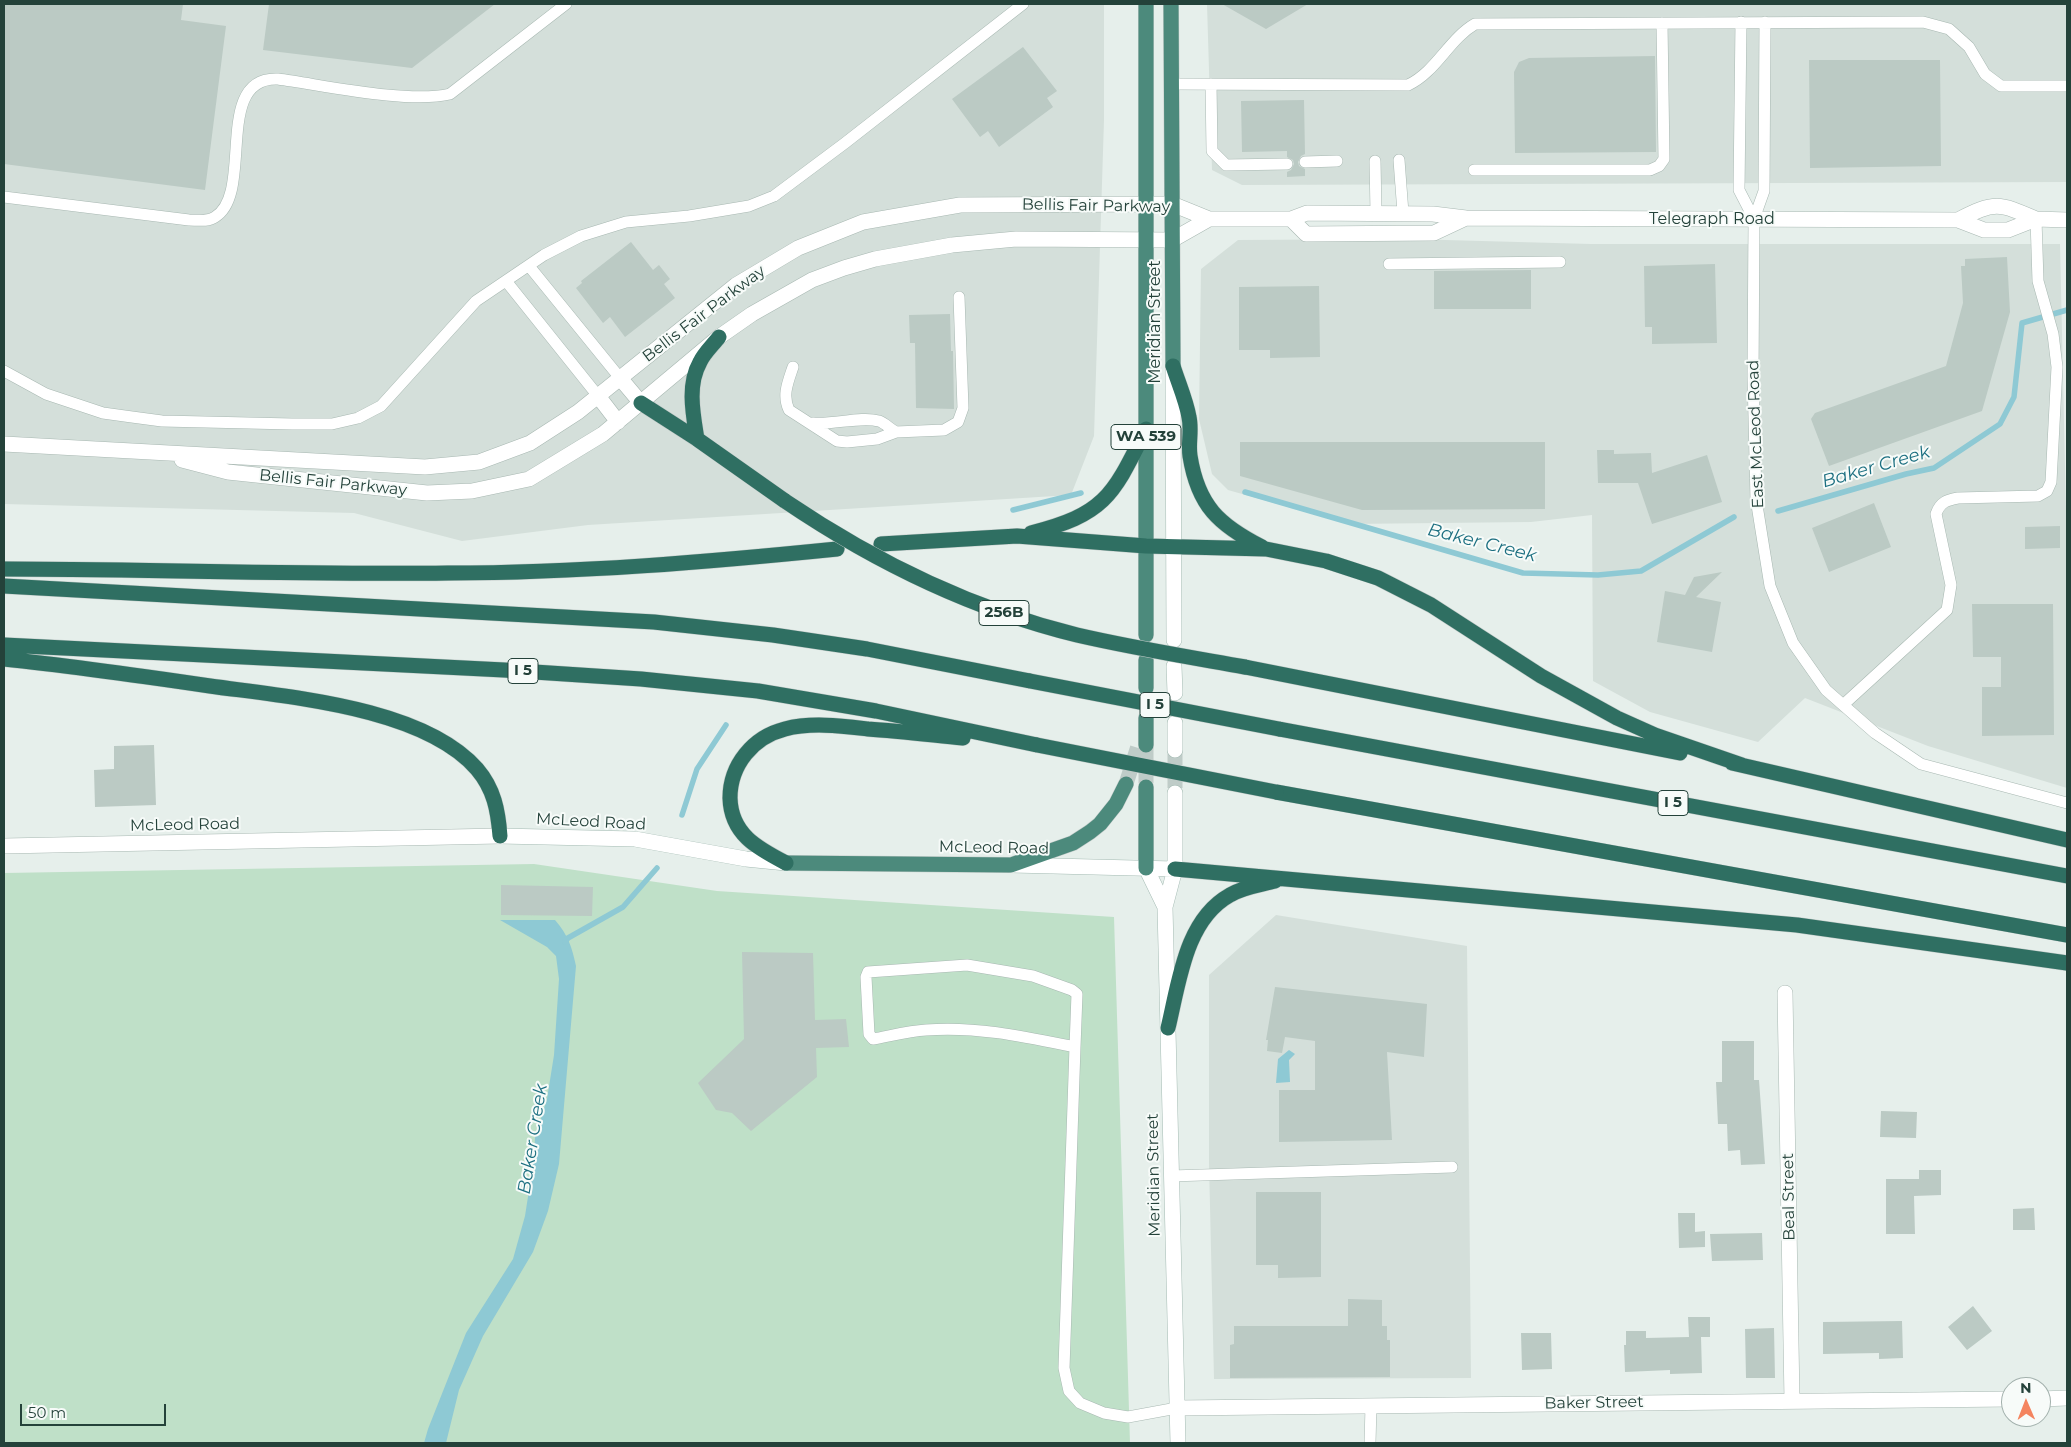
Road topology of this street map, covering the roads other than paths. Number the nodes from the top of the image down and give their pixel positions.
1 (566, 4) edge
2 (1023, 4) edge
3 (1146, 4) edge
4 (1171, 4) edge
5 (1741, 22) junction
6 (1765, 22) junction
7 (1662, 23) junction
8 (1171, 84) junction
9 (1211, 84) junction
10 (2067, 86) edge
11 (1399, 160) dead end
12 (1337, 161) dead end
13 (1375, 161) dead end
14 (1305, 162) dead end
15 (1287, 164) dead end
16 (1474, 170) dead end
17 (4, 197) edge
18 (1146, 204) junction
19 (1172, 204) junction
20 (1376, 213) junction
21 (1403, 214) junction
22 (1466, 218) junction
23 (1209, 219) junction
24 (1291, 219) junction
25 (1754, 219) junction
26 (2036, 219) junction
27 (1958, 220) junction
28 (2067, 220) edge
29 (1146, 240) junction
30 (1172, 240) junction
31 (1560, 262) dead end
32 (1389, 264) dead end
33 (529, 266) junction
34 (506, 281) junction
35 (959, 297) dead end
36 (719, 337) junction
37 (1173, 366) junction
38 (793, 367) dead end
39 (4, 371) edge
40 (620, 378) junction
41 (598, 396) junction
42 (640, 403) junction
43 (618, 422) junction
44 (811, 423) junction
45 (1146, 429) junction
46 (896, 432) junction
47 (698, 439) junction
48 (4, 444) edge
49 (152, 453) junction
50 (1017, 536) junction
51 (881, 544) dead end
52 (1146, 546) junction
53 (1174, 547) junction
54 (837, 549) dead end
55 (1266, 549) junction
56 (4, 569) edge
57 (4, 586) edge
58 (1146, 634) dead end
59 (1174, 640) dead end
60 (4, 645) edge
61 (4, 659) edge
62 (1146, 660) dead end
63 (1174, 666) dead end
64 (1146, 688) dead end
65 (1175, 693) dead end
66 (1843, 705) junction
67 (1146, 718) dead end
68 (1175, 723) dead end
69 (1142, 744) tunnel mouth
70 (1037, 745) junction
71 (1175, 750) tunnel mouth
72 (1742, 765) junction
73 (1126, 784) tunnel mouth
74 (1146, 787) tunnel mouth
75 (1175, 793) tunnel mouth
76 (2067, 803) edge
77 (500, 836) junction
78 (2067, 840) edge
79 (4, 846) edge
80 (786, 863) junction
81 (1011, 865) junction
82 (1146, 868) junction
83 (1175, 869) junction
84 (2067, 876) edge
85 (1285, 878) junction
86 (1165, 907) junction
87 (2067, 935) edge
88 (2067, 963) edge
89 (1785, 993) dead end
90 (1168, 1028) junction
91 (1076, 1047) junction
92 (1452, 1167) dead end
93 (1171, 1176) junction
94 (2067, 1398) edge
95 (2001, 1399) edge
96 (2051, 1399) edge
97 (1792, 1401) junction
98 (1370, 1406) junction
99 (1177, 1408) junction
100 (1178, 1443) edge
101 (1370, 1443) edge

1 - 17 lane
2 - 33 lane
3 - 18 highway, Meridian Street / WA 539
4 - 8 highway, Meridian Street / WA 539
5 - 6 lane
5 - 7 lane
5 - 25 lane
6 - 10 lane
6 - 25 lane
7 - 9 lane
7 - 16 lane
8 - 9 lane
8 - 19 highway, Meridian Street / WA 539
9 - 15 lane
11 - 21 lane
12 - 14 lane
13 - 20 lane
18 - 19 street, Bellis Fair Parkway
18 - 29 highway, Meridian Street / WA 539
18 - 40 street, Bellis Fair Parkway
19 - 23 street, Bellis Fair Parkway
19 - 30 highway, Meridian Street / WA 539
20 - 21 street, Telegraph Road
20 - 24 street, Telegraph Road
21 - 22 street, Telegraph Road
22 - 24 street, Telegraph Road
22 - 25 street, Telegraph Road
23 - 24 street, Telegraph Road
23 - 30 street, Bellis Fair Parkway
25 - 27 street, Telegraph Road
25 - 66 lane, East McLeod Road
26 - 27 street, Telegraph Road
26 - 27 street, Telegraph Road
26 - 28 street, Telegraph Road
26 - 66 lane
29 - 30 street, Bellis Fair Parkway
29 - 36 street, Bellis Fair Parkway
29 - 45 highway, Meridian Street / WA 539
30 - 37 highway, Meridian Street / WA 539
31 - 32 lane
33 - 34 lane
33 - 40 lane
34 - 39 lane
34 - 41 lane
35 - 46 lane
36 - 42 street, Bellis Fair Parkway
36 - 47 highway
37 - 53 street, Meridian Street / WA 539
37 - 55 highway
38 - 44 lane
40 - 41 street, Bellis Fair Parkway
40 - 42 street
41 - 43 street
41 - 49 street, Bellis Fair Parkway
42 - 43 street, Bellis Fair Parkway
42 - 47 highway, 256B
43 - 49 street, Bellis Fair Parkway
44 - 46 lane
44 - 46 lane
45 - 50 highway
45 - 52 highway, Meridian Street / WA 539
47 - 72 highway, 256B, bridge
48 - 49 street, Bellis Fair Parkway
50 - 51 highway
50 - 52 highway
52 - 53 highway
52 - 58 highway, Meridian Street / WA 539
53 - 55 highway
53 - 59 street, Meridian Street / WA 539
54 - 56 highway
55 - 72 highway
57 - 84 highway, I 5, bridge
60 - 70 highway, I 5
61 - 77 highway
62 - 64 highway
63 - 65 street
66 - 76 lane, East McLeod Road
67 - 69 highway
68 - 71 street
70 - 80 highway
70 - 87 highway, I 5, bridge
72 - 78 highway
73 - 81 highway
74 - 82 highway, Meridian Street
75 - 83 street, Meridian Street
77 - 79 street, McLeod Road
77 - 80 street, McLeod Road
80 - 81 highway, McLeod Road
81 - 82 street, McLeod Road
82 - 83 street, McLeod Road
82 - 86 street, Meridian Street
83 - 85 highway
83 - 86 street, Meridian Street
85 - 88 highway
85 - 90 highway
86 - 90 street, Meridian Street
89 - 97 street, Beal Street
90 - 93 street, Meridian Street
91 - 91 lane
91 - 99 lane
92 - 93 lane
93 - 99 street, Meridian Street
94 - 96 street
95 - 97 street, Baker Street
97 - 98 street, Baker Street
98 - 99 street, Baker Street
98 - 101 lane
99 - 100 street, Meridian Street

